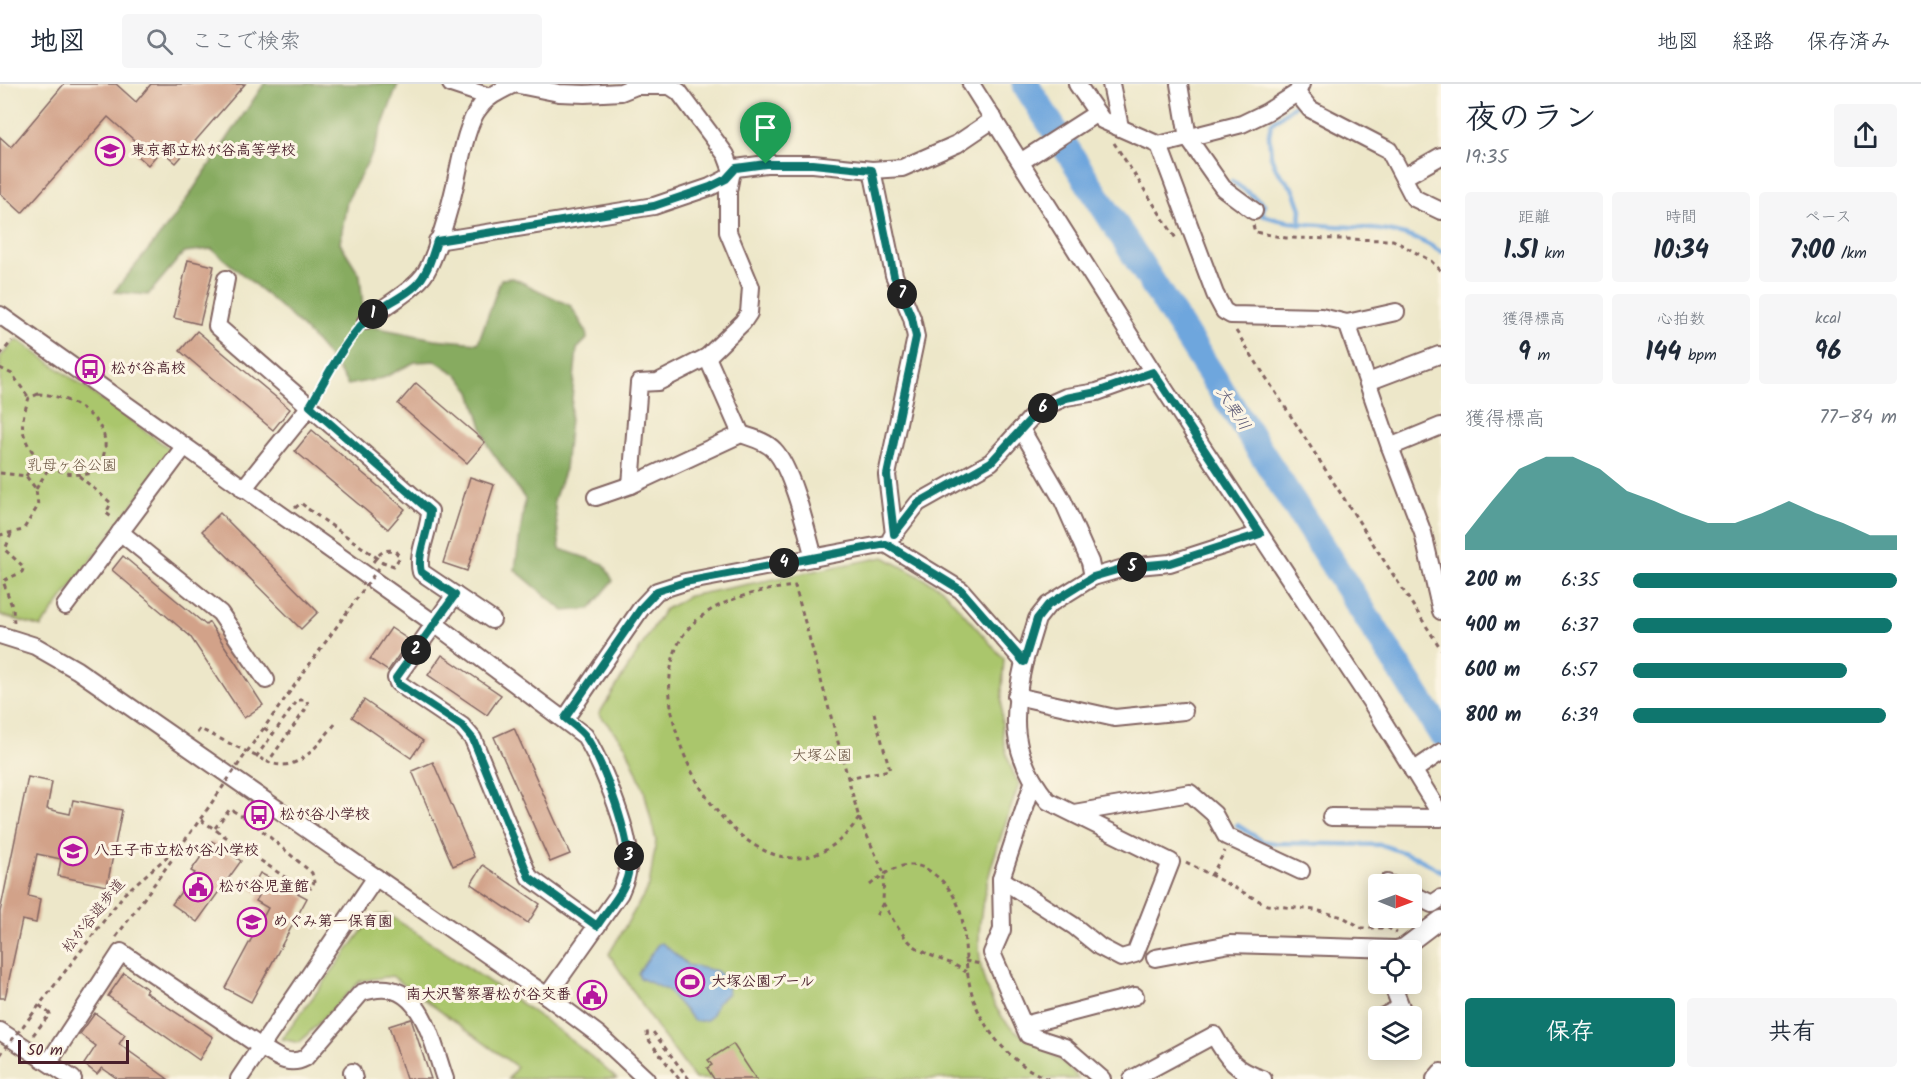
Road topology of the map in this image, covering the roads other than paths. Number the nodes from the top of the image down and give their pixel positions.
1 (451, 84) edge
2 (514, 84) edge
3 (971, 84) edge
4 (1077, 84) edge
5 (1111, 84) edge
6 (1179, 84) edge
7 (636, 85) edge
8 (1301, 94) edge
9 (490, 98) junction
10 (1095, 115) junction
11 (994, 120) junction
12 (1114, 130) junction
13 (1188, 138) junction
14 (1160, 146) junction
15 (1441, 156) edge
16 (1024, 160) junction
17 (872, 170) junction
18 (732, 171) junction
19 (1404, 177) junction
20 (1254, 211) road end
21 (1441, 212) edge
22 (437, 241) junction
23 (226, 279) dead end
24 (1396, 312) dead end
25 (0, 315) edge
26 (366, 321) road end
27 (1347, 323) junction
28 (1439, 355) dead end
29 (707, 357) junction
30 (1153, 372) junction
31 (1368, 382) junction
32 (310, 406) junction
33 (1441, 426) edge
34 (1021, 429) junction
35 (741, 434) junction
36 (184, 447) junction
37 (1390, 447) junction
38 (631, 485) junction
39 (243, 489) junction
40 (596, 497) dead end
41 (122, 529) junction
42 (1260, 534) junction
43 (890, 539) junction
44 (814, 558) junction
45 (1093, 577) junction
46 (455, 595) junction
47 (65, 606) dead end
48 (1441, 611) edge
49 (492, 620) dead end
50 (435, 624) junction
51 (0, 635) edge
52 (1024, 662) junction
53 (266, 680) dead end
54 (1016, 696) junction
55 (1184, 711) dead end
56 (565, 718) junction
57 (1441, 752) edge
58 (1414, 769) junction
59 (1033, 783) junction
60 (1074, 813) junction
61 (1441, 816) edge
62 (1331, 817) dead end
63 (1301, 872) dead end
64 (376, 877) junction
65 (1001, 879) junction
66 (1441, 898) edge
67 (1422, 899) edge
68 (1441, 919) edge
69 (597, 926) junction
70 (1413, 940) edge
71 (1368, 945) edge
72 (1155, 958) dead end
73 (547, 996) junction
74 (1135, 996) dead end
75 (1024, 1025) junction
76 (0, 1031) edge
77 (261, 1047) junction
78 (49, 1062) junction
79 (1441, 1072) edge
80 (73, 1079) edge
81 (239, 1079) edge
82 (445, 1079) edge
83 (646, 1079) edge
84 (1102, 1079) edge
85 (1132, 1079) edge
86 (1263, 1079) edge
87 (1435, 1079) edge

1 - 9 street
2 - 7 street
2 - 9 street
3 - 11 street
4 - 10 street
5 - 12 street
6 - 13 street
7 - 18 street
8 - 13 street
8 - 19 street
9 - 22 street
10 - 12 street
10 - 16 street
11 - 16 street
11 - 17 street
12 - 14 street
13 - 14 street
13 - 20 street
14 - 27 street
15 - 19 street
16 - 30 street
17 - 18 street
17 - 43 street
18 - 22 street
18 - 29 street
19 - 21 street
22 - 26 street
23 - 32 street
24 - 27 street
25 - 36 street
27 - 31 street
28 - 31 street
29 - 35 street
29 - 38 street
30 - 34 street
30 - 42 street
31 - 37 street
32 - 39 street
32 - 46 street
33 - 37 street
34 - 43 street
34 - 45 street
35 - 38 street
35 - 44 street
36 - 39 street
36 - 41 street
37 - 48 street
38 - 40 street
39 - 50 street
41 - 47 street
41 - 53 street
42 - 45 street
42 - 58 street
43 - 44 street
43 - 52 street
44 - 56 street
45 - 52 street
46 - 49 street
46 - 50 street
50 - 56 street
50 - 69 street
51 - 64 street
52 - 54 street
54 - 55 street
54 - 59 street
56 - 69 street
57 - 58 street
58 - 61 street
59 - 60 street
59 - 65 street
60 - 63 street
60 - 65 street
61 - 62 street
64 - 73 street
64 - 77 street
65 - 75 street
66 - 67 street
68 - 70 street
69 - 73 street
71 - 72 street
73 - 83 street
74 - 75 street
75 - 84 street
76 - 78 street
77 - 78 street
77 - 81 street
77 - 82 street
78 - 80 street
79 - 87 street
85 - 86 street

